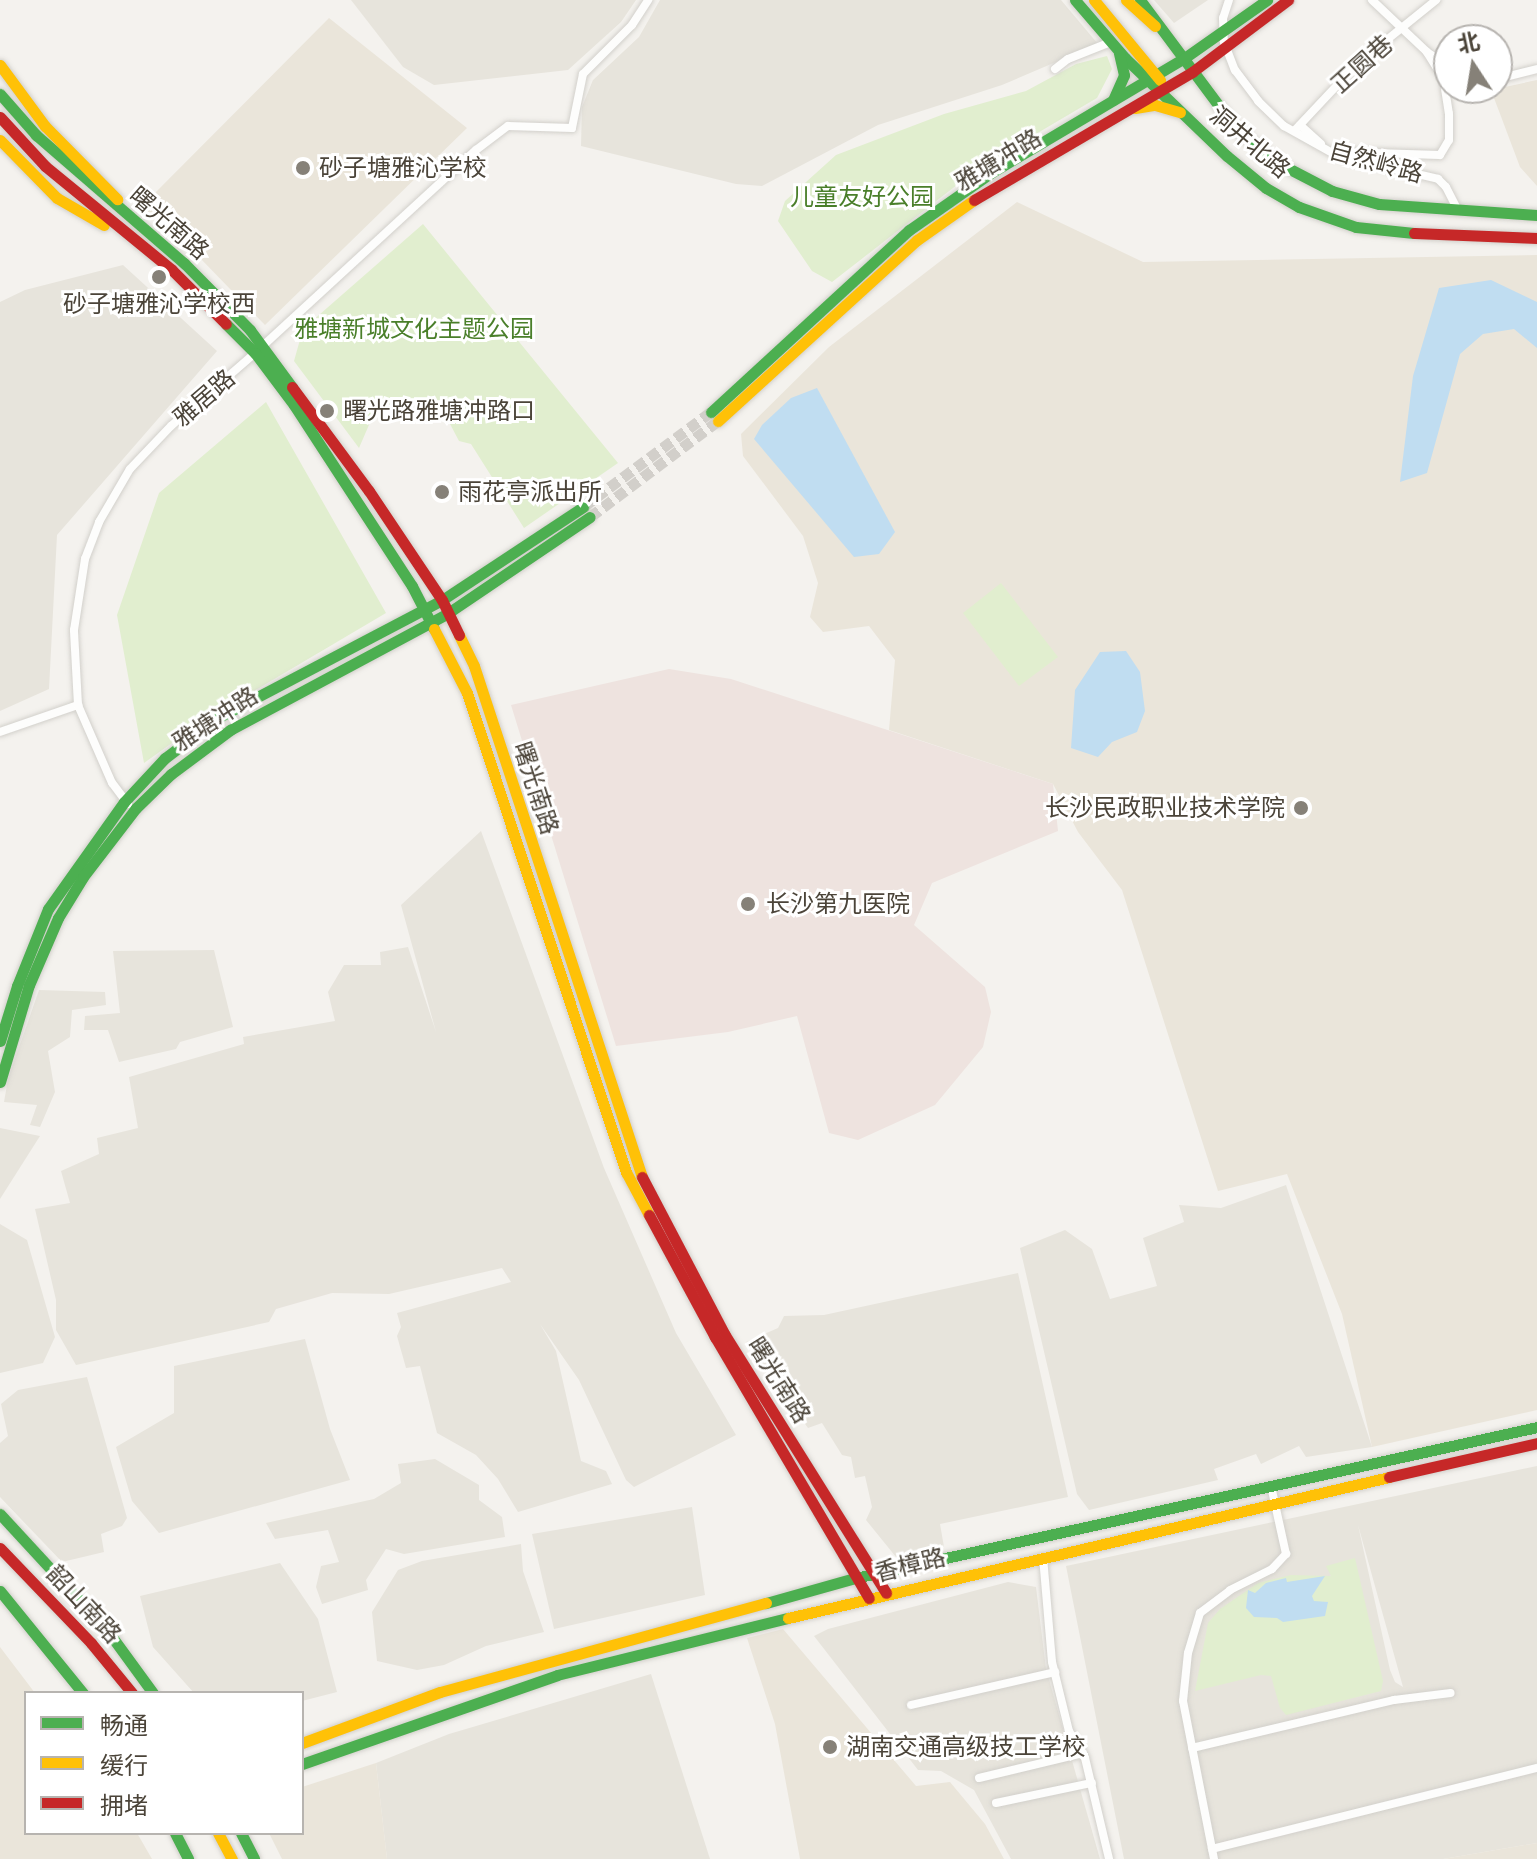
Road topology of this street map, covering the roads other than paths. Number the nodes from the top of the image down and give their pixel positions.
1 (648, 0) edge
2 (1075, 0) edge
3 (1094, 0) edge
4 (1126, 0) edge
5 (1140, 0) edge
6 (1229, 0) edge
7 (1267, 0) edge
8 (1288, 0) edge
9 (1372, 0) edge
10 (1436, 0) edge
11 (1402, 28) junction
12 (1224, 31) junction
13 (1168, 37) junction
14 (1113, 44) junction
15 (1226, 48) junction
16 (1427, 52) junction
17 (1433, 56) edge
18 (1183, 59) junction
19 (0, 65) edge
20 (1055, 69) dead end
21 (1537, 69) edge
22 (1192, 72) junction
23 (1513, 75) edge
24 (1152, 77) junction
25 (1162, 88) junction
26 (0, 94) edge
27 (1112, 102) junction
28 (1122, 112) junction
29 (1184, 114) junction
30 (0, 117) edge
31 (1296, 129) junction
32 (0, 140) edge
33 (1459, 212) junction
34 (1537, 215) edge
35 (144, 229) junction
36 (1537, 238) edge
37 (133, 241) junction
38 (260, 350) junction
39 (583, 507) tunnel mouth
40 (590, 517) tunnel mouth
41 (442, 600) junction
42 (425, 609) junction
43 (448, 613) junction
44 (432, 623) junction
45 (78, 705) junction
46 (0, 732) edge
47 (124, 802) junction
48 (136, 808) junction
49 (0, 1041) edge
50 (0, 1082) edge
51 (1537, 1427) edge
52 (1537, 1443) edge
53 (1271, 1486) junction
54 (1276, 1505) junction
55 (0, 1514) edge
56 (0, 1548) edge
57 (1043, 1557) junction
58 (876, 1573) junction
59 (855, 1578) junction
60 (0, 1591) edge
61 (886, 1593) junction
62 (869, 1598) junction
63 (1055, 1672) junction
64 (81, 1691) edge
65 (130, 1691) edge
66 (152, 1691) edge
67 (1451, 1693) dead end
68 (911, 1705) dead end
69 (304, 1742) edge
70 (1192, 1748) junction
71 (1083, 1753) junction
72 (304, 1763) edge
73 (1537, 1768) edge
74 (979, 1778) dead end
75 (1092, 1783) junction
76 (996, 1803) dead end
77 (176, 1835) edge
78 (219, 1835) edge
79 (242, 1835) edge
80 (1213, 1854) edge
81 (188, 1859) edge
82 (232, 1859) edge
83 (254, 1859) edge
84 (1109, 1859) edge

1 - 38 street, 雅居路
2 - 14 main road, 洞井北路
3 - 24 main road
4 - 13 main road
5 - 13 main road, 洞井北路
6 - 12 street, 自然岭路
7 - 12 main road, 雅塘冲路
8 - 15 main road, 雅塘冲路
9 - 11 street
10 - 11 street, 正圆巷
11 - 16 street
11 - 31 street, 正圆巷
12 - 15 street, 自然岭路
12 - 18 main road, 雅塘冲路
13 - 18 main road, 洞井北路
14 - 20 street
14 - 24 main road, 洞井北路
14 - 27 main road
15 - 22 main road, 雅塘冲路
15 - 31 street, 自然岭路
16 - 17 street
16 - 31 street
18 - 22 main road, 洞井北路
18 - 24 main road, 雅塘冲路
19 - 35 main road
21 - 23 street
22 - 25 main road, 雅塘冲路
22 - 33 main road, 洞井北路
24 - 25 main road, 洞井北路
24 - 27 main road, 雅塘冲路
25 - 28 main road, 雅塘冲路
25 - 29 main road, 洞井北路
26 - 35 main road, 曙光南路
27 - 28 main road, 雅塘冲路
28 - 29 main road
29 - 36 main road, 洞井北路
30 - 37 main road, 曙光南路
31 - 33 street, 自然岭路
32 - 37 main road
33 - 34 main road, 洞井北路
35 - 38 main road, 曙光南路
37 - 38 main road, 曙光南路
38 - 41 main road, 曙光南路
38 - 42 main road, 曙光南路
38 - 45 street, 雅居路
39 - 41 main road, 雅塘冲路
40 - 43 main road, 雅塘冲路
41 - 42 main road, 雅塘冲路
41 - 43 main road, 曙光南路
42 - 44 main road, 曙光南路
42 - 47 main road, 雅塘冲路
43 - 44 main road, 雅塘冲路
43 - 58 main road, 曙光南路
44 - 48 main road, 雅塘冲路
44 - 59 main road, 曙光南路
45 - 46 street
45 - 47 street, 雅居路
47 - 48 street
47 - 49 main road, 雅塘冲路
48 - 50 main road, 雅塘冲路
51 - 53 main road, 香樟路
52 - 54 main road, 香樟路
53 - 54 street
53 - 58 main road, 香樟路
54 - 57 main road, 香樟路
54 - 70 street
55 - 66 main road
56 - 65 main road, 韶山南路
57 - 61 main road, 香樟路
57 - 63 street
58 - 59 main road, 香樟路
58 - 61 main road, 曙光南路
59 - 62 main road, 曙光南路
59 - 69 main road, 香樟路
60 - 64 main road
61 - 62 main road, 香樟路
62 - 72 main road, 香樟路
63 - 68 street
63 - 71 street
67 - 70 street
70 - 80 street
71 - 74 street
71 - 75 street
73 - 80 street
75 - 76 street
75 - 84 street
77 - 81 main road
78 - 82 main road
79 - 83 main road

